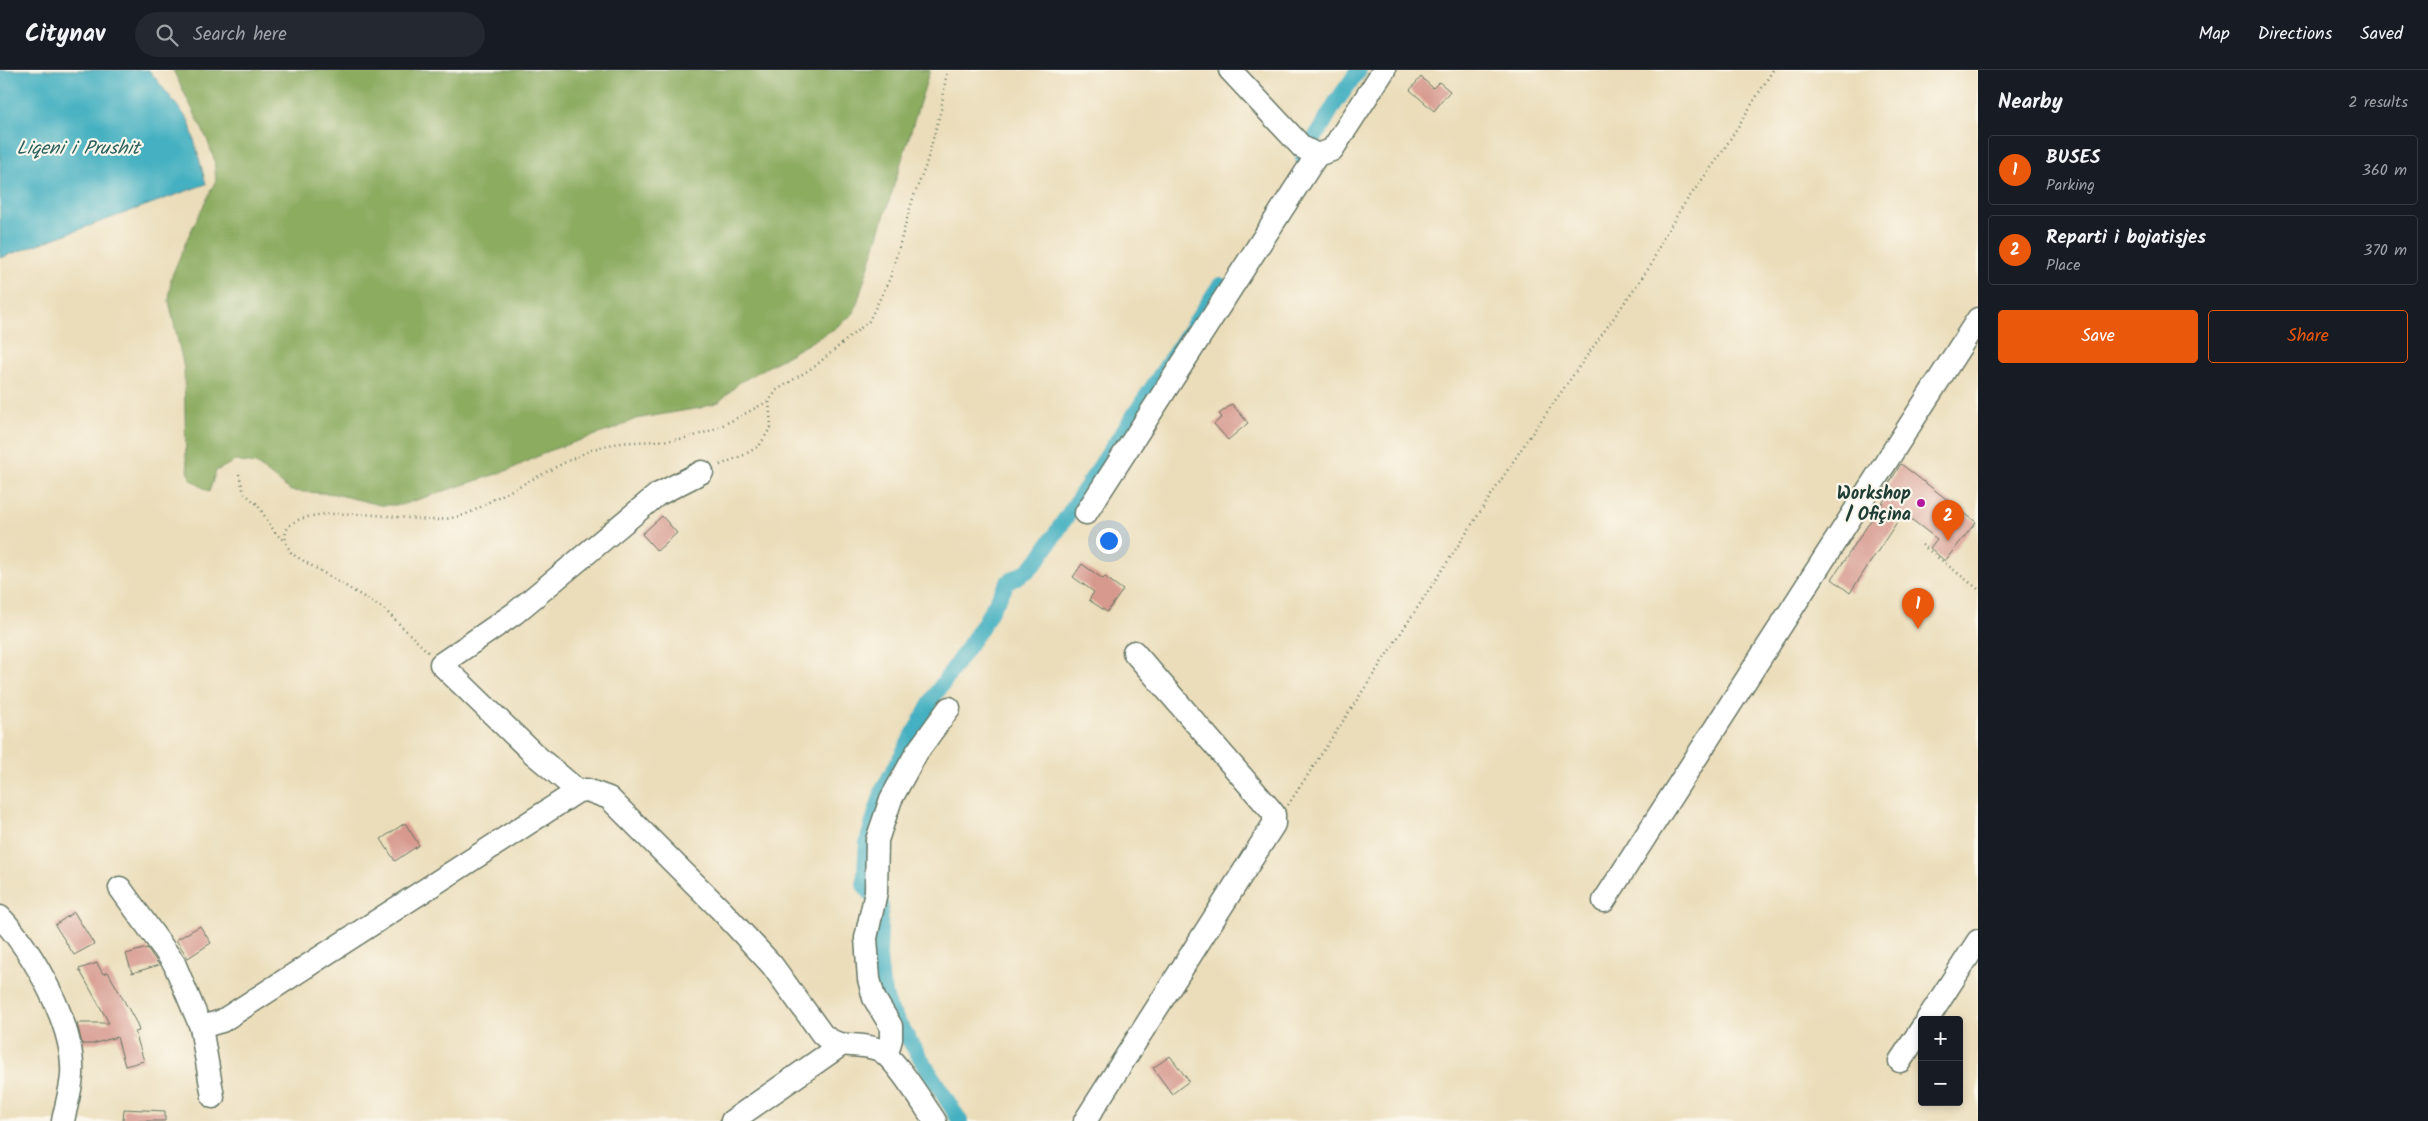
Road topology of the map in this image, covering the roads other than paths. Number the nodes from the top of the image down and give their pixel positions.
1 (1230, 70) edge
2 (1384, 70) edge
3 (1310, 152) junction
4 (1978, 319) edge
5 (702, 472) road end
6 (1086, 513) dead end
7 (1134, 652) dead end
8 (948, 708) dead end
9 (578, 791) junction
10 (120, 888) dead end
11 (1604, 901) dead end
12 (0, 917) edge
13 (1978, 941) edge
14 (1930, 1016) edge
15 (201, 1027) junction
16 (1918, 1034) edge
17 (841, 1045) junction
18 (887, 1054) junction
19 (1900, 1061) dead end
20 (213, 1097) dead end
21 (63, 1121) edge
22 (732, 1121) edge
23 (934, 1121) edge
24 (1085, 1121) edge

1 - 3 street
2 - 3 street
3 - 6 street
4 - 11 street
5 - 9 street
7 - 24 street
8 - 18 street
9 - 15 street
9 - 17 street
10 - 15 street
12 - 21 street
13 - 14 street
15 - 20 street
16 - 19 street
17 - 18 street
17 - 22 street
18 - 23 street

